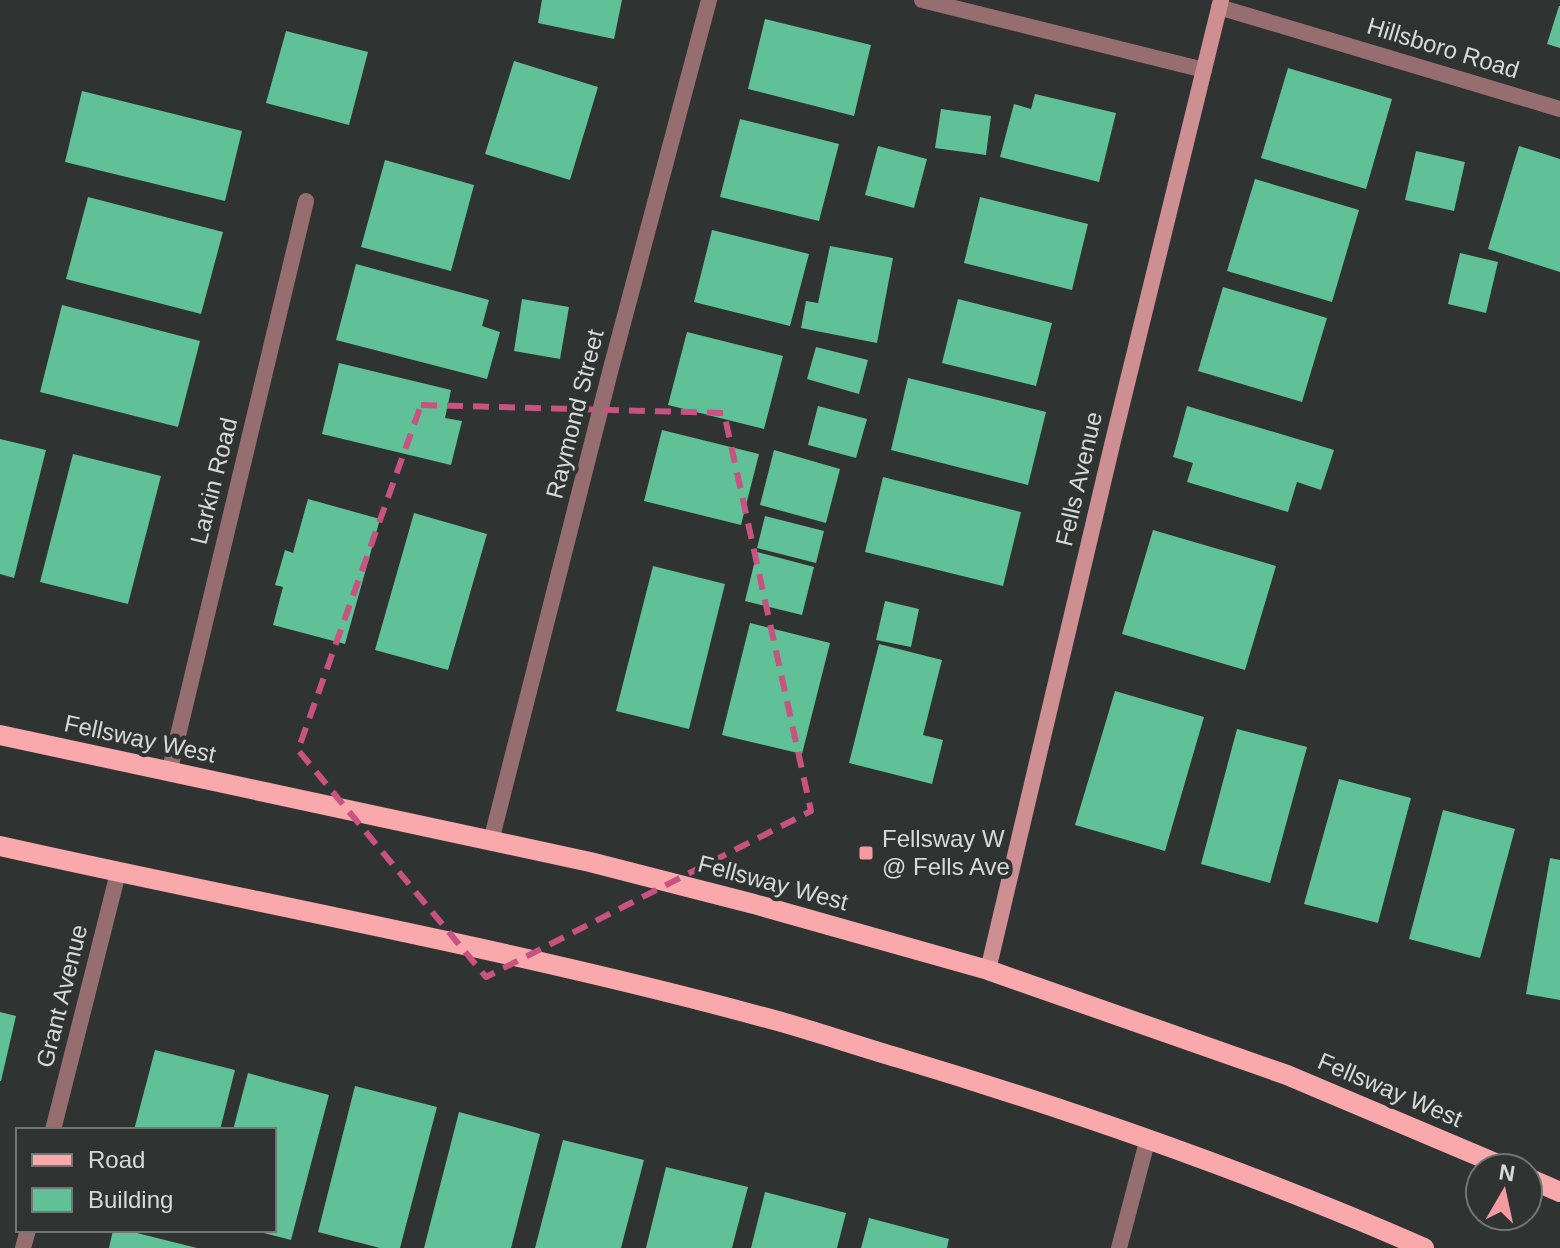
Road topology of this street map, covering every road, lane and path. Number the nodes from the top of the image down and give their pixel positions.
1 (709, 0) edge
2 (922, 0) edge
3 (1220, 3) edge
4 (1204, 70) junction
5 (1560, 109) edge
6 (306, 201) dead end
7 (0, 735) edge
8 (169, 773) junction
9 (491, 841) junction
10 (0, 846) edge
11 (118, 873) junction
12 (988, 970) junction
13 (54, 1128) edge
14 (1148, 1138) junction
15 (1469, 1152) edge
16 (1119, 1248) edge
17 (1424, 1248) edge

1 - 9 street, Raymond Street
2 - 4 street
3 - 4 street, Fells Avenue
3 - 5 street, Hillsboro Road
4 - 12 street, Fells Avenue
6 - 8 street, Larkin Road
7 - 8 main road, Fellsway West
8 - 9 main road, Fellsway West
9 - 12 main road, Fellsway West
10 - 11 main road
11 - 13 street, Grant Avenue
11 - 14 main road
12 - 15 main road, Fellsway West
14 - 16 street
14 - 17 main road

